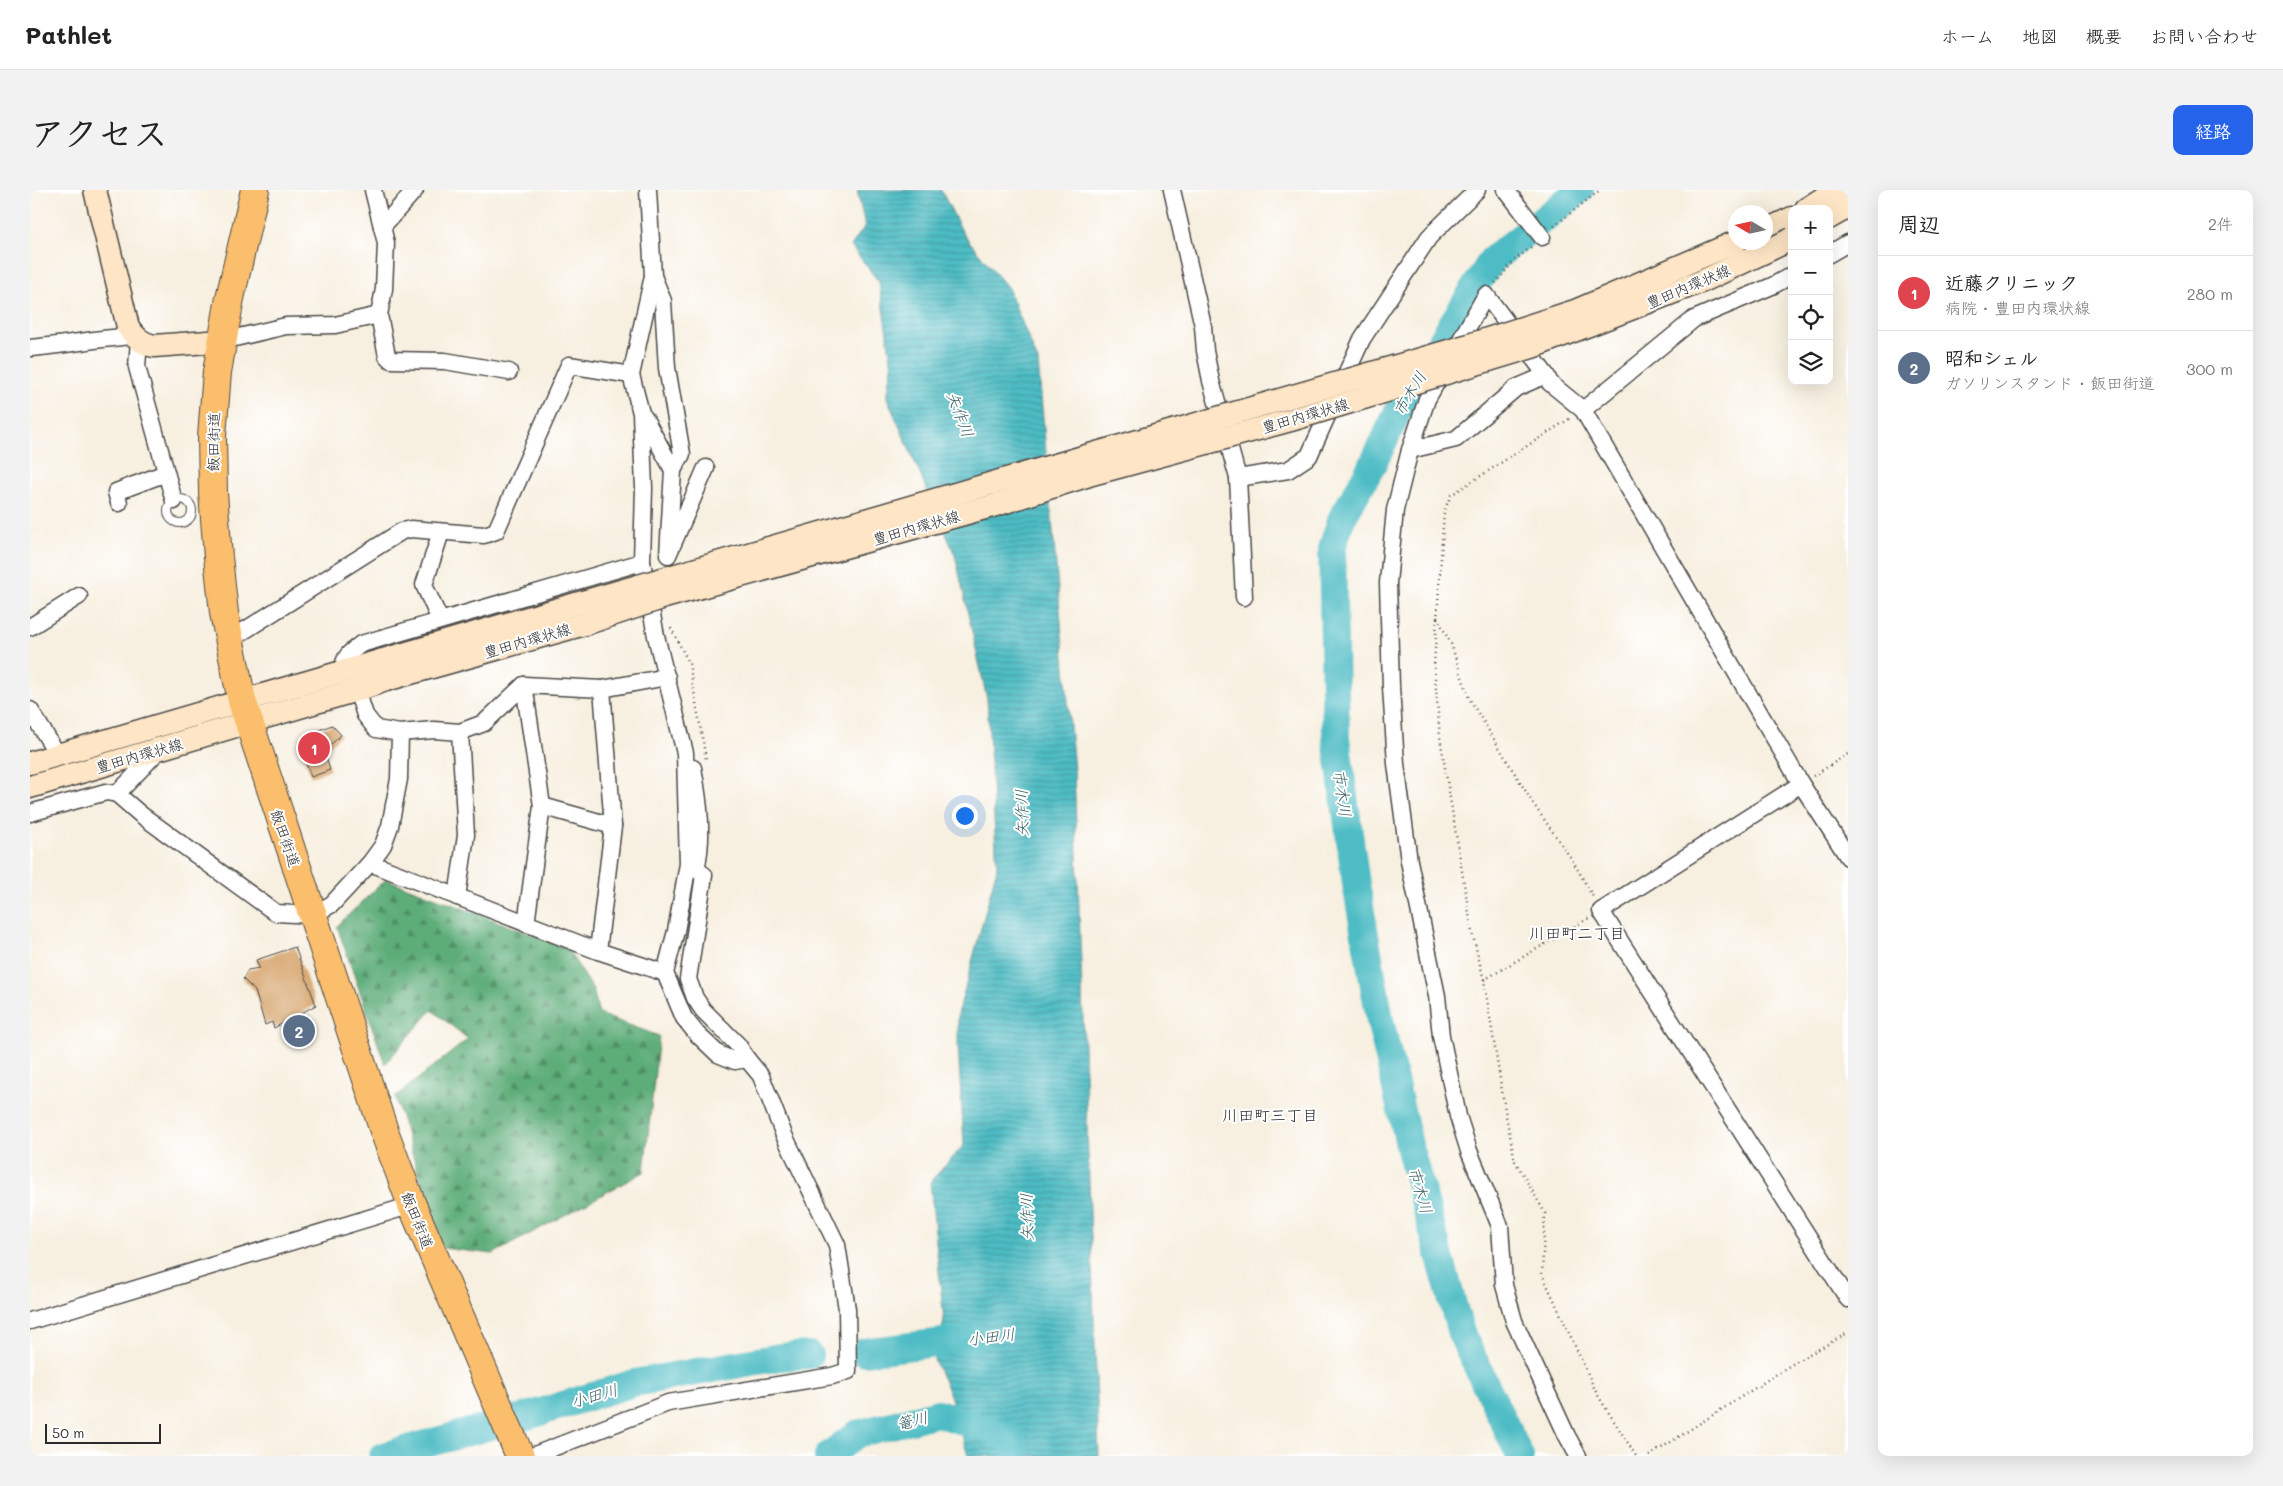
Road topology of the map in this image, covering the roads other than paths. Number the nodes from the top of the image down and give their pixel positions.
1 (95, 190) edge
2 (256, 190) edge
3 (373, 190) edge
4 (415, 190) edge
5 (648, 190) edge
6 (1172, 190) edge
7 (1477, 190) edge
8 (1506, 190) edge
9 (1836, 190) edge
10 (1816, 205) edge
11 (1848, 207) edge
12 (1833, 216) edge
13 (1788, 223) edge
14 (1788, 226) edge
15 (382, 227) junction
16 (1773, 228) edge
17 (1542, 237) dead end
18 (1848, 242) edge
19 (1728, 245) edge
20 (1833, 251) edge
21 (654, 276) junction
22 (1788, 277) edge
23 (379, 315) junction
24 (137, 338) junction
25 (222, 341) junction
26 (30, 348) edge
27 (509, 372) dead end
28 (631, 375) junction
29 (1546, 375) junction
30 (1583, 410) junction
31 (641, 413) junction
32 (1410, 450) junction
33 (706, 468) dead end
34 (673, 470) junction
35 (166, 473) junction
36 (1238, 478) junction
37 (174, 501) dead end
38 (119, 502) dead end
39 (441, 532) junction
40 (642, 562) junction
41 (79, 596) dead end
42 (1244, 597) dead end
43 (440, 620) junction
44 (30, 627) edge
45 (231, 639) junction
46 (384, 670) junction
47 (343, 672) junction
48 (667, 677) junction
49 (524, 685) junction
50 (602, 689) junction
51 (357, 690) junction
52 (30, 710) edge
53 (245, 712) junction
54 (460, 732) junction
55 (400, 733) junction
56 (160, 749) junction
57 (685, 753) junction
58 (58, 755) junction
59 (30, 763) edge
60 (1801, 784) junction
61 (30, 787) edge
62 (117, 794) junction
63 (542, 806) junction
64 (30, 813) edge
65 (613, 826) junction
66 (1848, 857) edge
67 (370, 863) junction
68 (457, 897) junction
69 (313, 915) junction
70 (526, 924) junction
71 (598, 951) junction
72 (665, 973) junction
73 (747, 1059) junction
74 (412, 1205) junction
75 (1848, 1299) edge
76 (30, 1321) edge
77 (520, 1456) edge
78 (532, 1456) edge
79 (1578, 1456) edge

1 - 24 street
2 - 25 highway, 飯田街道
3 - 15 street
4 - 15 street
5 - 21 street
6 - 36 street
7 - 36 street
8 - 17 street
9 - 10 street, 豊田内環状線
11 - 12 street
13 - 16 street, 豊田内環状線
14 - 46 street, 豊田内環状線, bridge
15 - 23 street
18 - 20 street
19 - 46 street, 豊田内環状線, bridge
21 - 28 street
21 - 34 street
22 - 30 street
23 - 25 street
23 - 27 street
24 - 25 street
24 - 26 street
24 - 35 street
25 - 45 highway, 飯田街道
28 - 31 street
28 - 39 street
29 - 30 street
29 - 32 street
29 - 32 street
30 - 60 street
31 - 34 street
31 - 40 street
32 - 79 street
33 - 34 street
35 - 37 street
35 - 38 street
36 - 42 street
39 - 43 street
39 - 45 street
40 - 43 street
40 - 48 street
41 - 44 street
43 - 47 street
45 - 53 highway, 飯田街道
46 - 47 street, 豊田内環状線
46 - 51 street, 豊田内環状線
47 - 53 street, 豊田内環状線
48 - 50 street
48 - 57 street
49 - 50 street
49 - 54 street
49 - 63 street
50 - 65 street
51 - 53 street, 豊田内環状線
51 - 55 street
52 - 58 street
53 - 56 street, 豊田内環状線
53 - 58 street, 豊田内環状線
53 - 69 highway, 飯田街道
54 - 55 street
54 - 68 street
55 - 67 street
56 - 61 street, 豊田内環状線
56 - 62 street
57 - 72 street
57 - 73 street
58 - 59 street, 豊田内環状線
60 - 66 street
60 - 75 street
62 - 64 street
62 - 69 street
63 - 65 street
63 - 70 street
65 - 71 street
67 - 68 street
67 - 69 street
68 - 70 street
69 - 74 highway, 飯田街道
70 - 71 street
71 - 72 street
72 - 73 street
73 - 78 street
74 - 76 street
74 - 77 highway, 飯田街道

